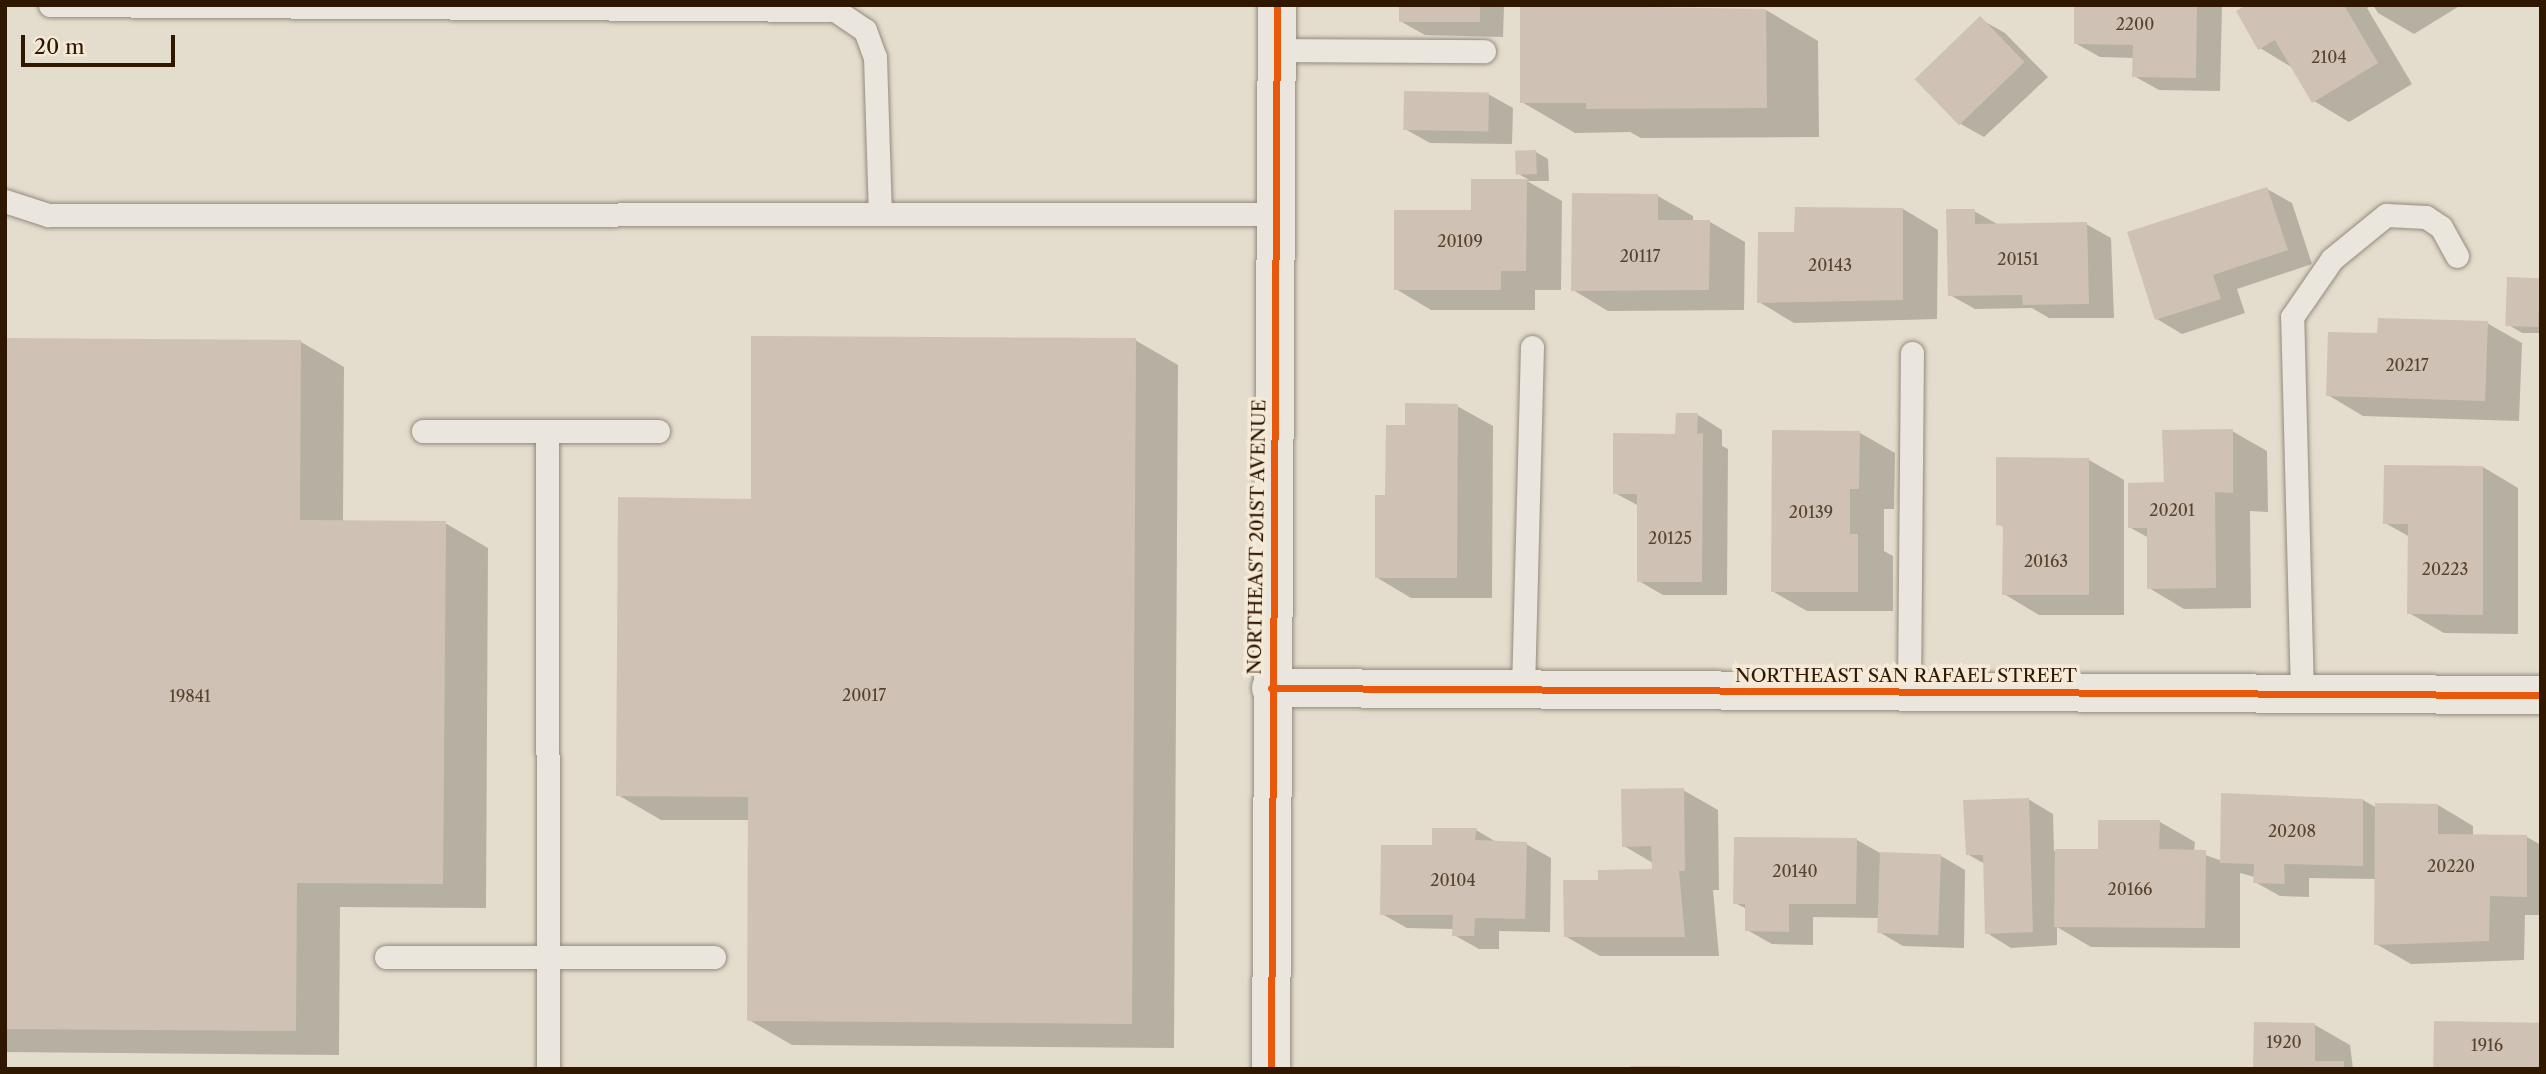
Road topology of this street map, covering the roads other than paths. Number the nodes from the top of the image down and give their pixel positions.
1 (50, 5) edge
2 (1277, 5) edge
3 (1277, 50) junction
4 (1484, 51) dead end
5 (5, 201) edge
6 (880, 212) junction
7 (1276, 214) junction
8 (2457, 256) dead end
9 (1532, 347) dead end
10 (1912, 353) dead end
11 (423, 431) dead end
12 (547, 431) junction
13 (657, 431) dead end
14 (1271, 688) junction
15 (1523, 690) junction
16 (1909, 692) junction
17 (2302, 694) junction
18 (2541, 695) edge
19 (386, 957) dead end
20 (547, 957) junction
21 (714, 957) dead end
22 (548, 1069) edge
23 (1271, 1069) edge

1 - 6 lane
2 - 3 street, NORTHEAST 201ST AVENUE
3 - 4 lane
3 - 7 street, NORTHEAST 201ST AVENUE
5 - 6 lane
6 - 7 lane
7 - 14 street, NORTHEAST 201ST AVENUE
8 - 17 lane
9 - 15 lane
10 - 16 lane
11 - 12 lane
12 - 13 lane
12 - 20 lane
14 - 15 street, NORTHEAST SAN RAFAEL STREET
14 - 23 street, NORTHEAST 201ST AVENUE
15 - 16 street, NORTHEAST SAN RAFAEL STREET
16 - 17 street, NORTHEAST SAN RAFAEL STREET
17 - 18 street, NORTHEAST SAN RAFAEL STREET
19 - 20 lane
20 - 21 lane
20 - 22 lane

